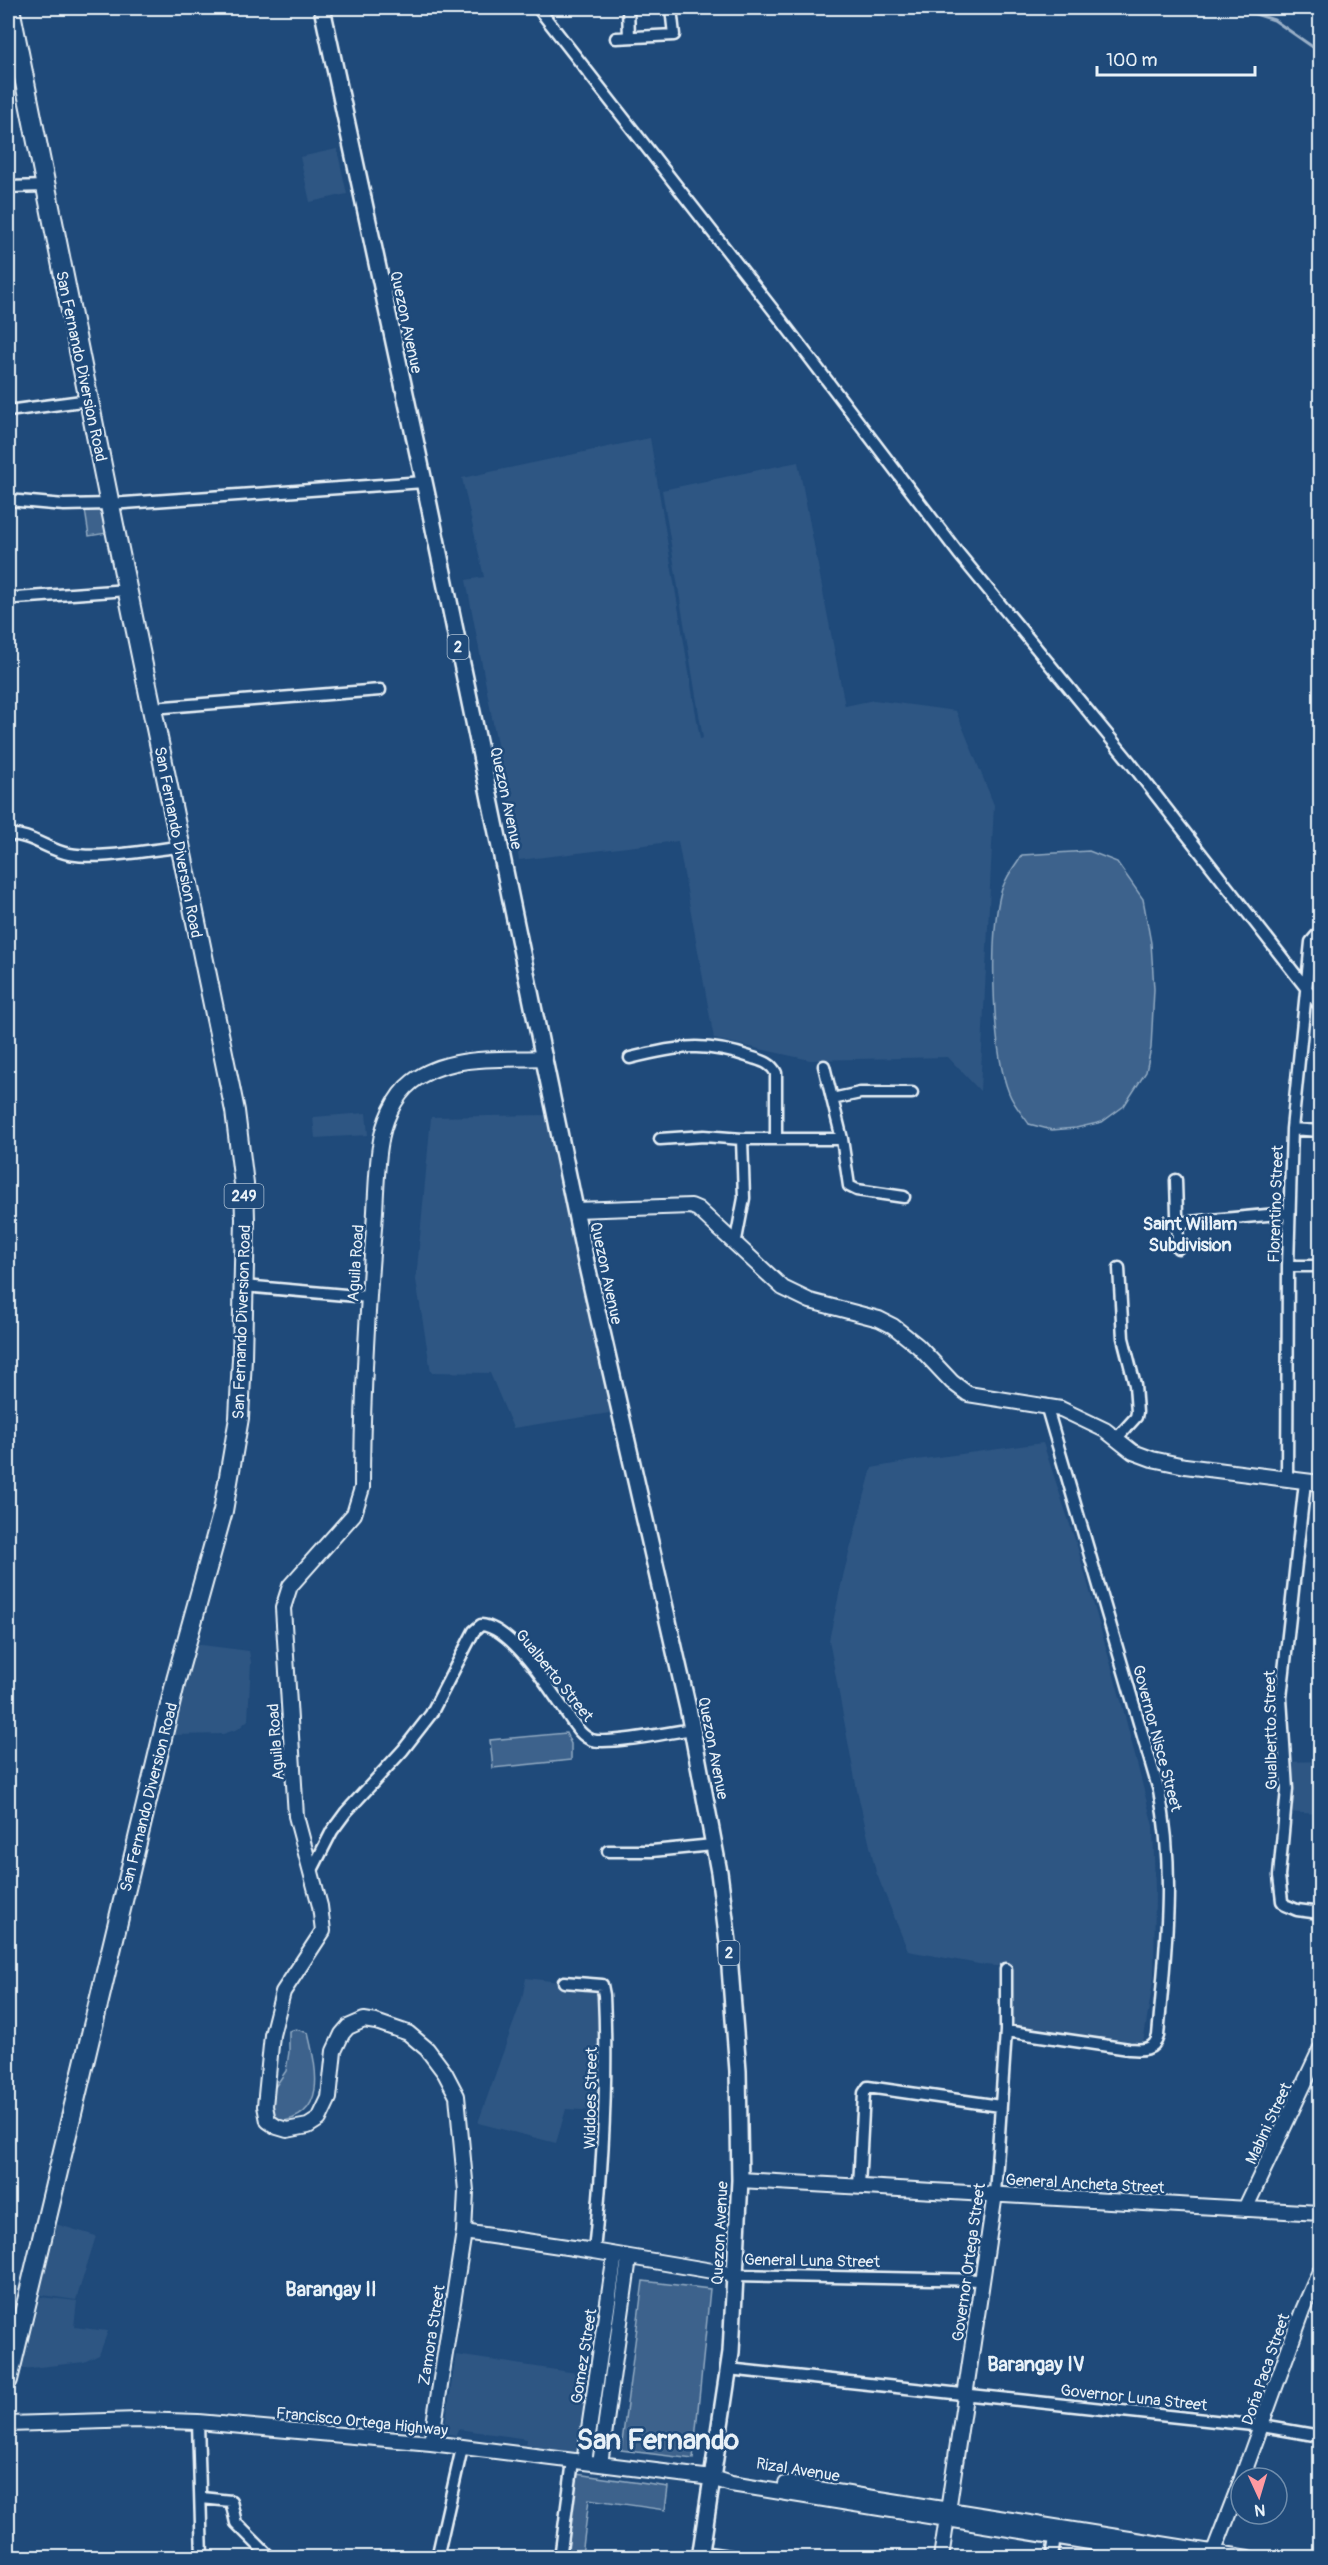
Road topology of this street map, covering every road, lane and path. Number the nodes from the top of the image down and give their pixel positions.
1 (10, 8) edge
2 (321, 8) edge
3 (538, 8) edge
4 (628, 8) edge
5 (671, 8) edge
6 (11, 27) edge
7 (629, 37) junction
8 (615, 38) dead end
9 (46, 186) junction
10 (8, 187) edge
11 (90, 400) junction
12 (8, 411) edge
13 (424, 482) junction
14 (8, 500) edge
15 (110, 504) junction
16 (127, 590) junction
17 (16, 598) dead end
18 (380, 690) dead end
19 (152, 708) junction
20 (8, 836) edge
21 (180, 847) junction
22 (1320, 934) edge
23 (1306, 987) junction
24 (1320, 1006) edge
25 (545, 1058) junction
26 (630, 1058) dead end
27 (824, 1066) dead end
28 (912, 1093) dead end
29 (832, 1099) junction
30 (1292, 1129) junction
31 (1320, 1131) edge
32 (660, 1139) dead end
33 (742, 1139) junction
34 (776, 1139) junction
35 (842, 1139) junction
36 (1176, 1180) dead end
37 (904, 1197) dead end
38 (575, 1210) junction
39 (1288, 1214) junction
40 (1178, 1223) junction
41 (735, 1245) junction
42 (1178, 1248) dead end
43 (1287, 1266) junction
44 (1320, 1266) edge
45 (1119, 1268) dead end
46 (243, 1286) junction
47 (368, 1297) junction
48 (1046, 1405) junction
49 (1117, 1438) junction
50 (1287, 1480) junction
51 (1305, 1482) junction
52 (1320, 1484) edge
53 (692, 1729) junction
54 (713, 1845) junction
55 (608, 1851) dead end
56 (311, 1872) junction
57 (1320, 1913) edge
58 (1006, 1969) dead end
59 (564, 1982) dead end
60 (1006, 2031) junction
61 (1320, 2050) edge
62 (1000, 2106) junction
63 (740, 2180) junction
64 (859, 2186) junction
65 (995, 2194) junction
66 (1245, 2209) junction
67 (1320, 2213) edge
68 (464, 2232) junction
69 (594, 2250) junction
70 (615, 2255) junction
71 (629, 2258) junction
72 (1320, 2271) edge
73 (736, 2276) junction
74 (983, 2280) junction
75 (10, 2360) edge
76 (728, 2369) junction
77 (8, 2380) edge
78 (967, 2394) junction
79 (198, 2422) junction
80 (8, 2424) edge
81 (1262, 2426) junction
82 (1320, 2436) edge
83 (431, 2443) junction
84 (462, 2448) junction
85 (578, 2461) junction
86 (600, 2464) junction
87 (1247, 2466) edge
88 (712, 2478) junction
89 (202, 2498) junction
90 (1229, 2513) edge
91 (949, 2515) junction
92 (1055, 2537) junction
93 (1214, 2551) junction
94 (700, 2555) edge
95 (202, 2558) edge
96 (271, 2558) edge
97 (437, 2558) edge
98 (560, 2558) edge
99 (744, 2558) edge
100 (941, 2558) edge
101 (1052, 2558) edge
102 (1188, 2558) edge
103 (1249, 2558) edge

1 - 6 highway, San Fernando Diversion Road / 249
2 - 13 main road, Quezon Avenue / 2
3 - 23 street
4 - 7 street
5 - 7 street
6 - 9 highway, San Fernando Diversion Road / 249
7 - 8 street
9 - 10 street
9 - 11 highway, San Fernando Diversion Road / 249
11 - 12 street
11 - 15 highway, San Fernando Diversion Road / 249
13 - 15 street
13 - 25 main road, Quezon Avenue / 2
14 - 15 street
15 - 16 highway, San Fernando Diversion Road / 249
16 - 17 street
16 - 19 highway, San Fernando Diversion Road / 249
18 - 19 street
19 - 21 highway, San Fernando Diversion Road / 249
20 - 21 street
21 - 46 highway, San Fernando Diversion Road / 249
22 - 23 street, Florentino Street
23 - 24 street
23 - 30 street, Florentino Street
25 - 38 main road, Quezon Avenue / 2
25 - 47 street, Aguila Road
26 - 34 street
27 - 29 street
28 - 29 street
29 - 35 street
30 - 31 street
30 - 39 street, Florentino Street
32 - 33 street
33 - 34 street
33 - 41 street
34 - 35 street
35 - 37 street
36 - 40 street
38 - 41 street
38 - 53 main road, Quezon Avenue / 2
39 - 40 street
39 - 43 street, Florentino Street
40 - 42 street
41 - 48 street
43 - 44 street
43 - 50 street, Florentino Street
45 - 49 street
46 - 47 street
46 - 75 highway, San Fernando Diversion Road / 249
47 - 56 street, Aguila Road
48 - 49 street
48 - 60 street, Governor Nisce Street
49 - 50 street
50 - 51 street
51 - 52 street
51 - 57 street, Gualbertto Street
53 - 54 main road, Quezon Avenue / 2
53 - 56 street, Gualberto Street
54 - 55 street
54 - 63 main road, Quezon Avenue / 2
56 - 68 street, Aguila Road
58 - 60 street, Governor Ortega Street
59 - 69 street, Widdoes Street
60 - 62 street, Governor Ortega Street
61 - 66 street, Mabini Street
62 - 64 street
62 - 65 street, Governor Ortega Street
63 - 64 street, General Ancheta Street
63 - 73 main road, Quezon Avenue / 2
64 - 65 street, General Ancheta Street
65 - 66 street, General Ancheta Street
65 - 74 street, Governor Ortega Street
66 - 67 street, General Ancheta Street
68 - 69 street, General Luna Street
68 - 83 street, Zamora Street
69 - 70 street, General Luna Street
70 - 71 street, General Luna Street
70 - 85 street, Gomez Street
71 - 73 street, General Luna Street
71 - 86 street, Gomez Street
72 - 81 street, Doña Paca Street
73 - 74 street, General Luna Street
73 - 76 main road, Quezon Avenue / 2
74 - 78 street, Governor Ortega Street
75 - 77 highway, San Fernando Diversion Road / 249
76 - 78 street, Governor Luna Street
76 - 88 main road, Quezon Avenue / 2
78 - 81 street, Governor Luna Street
78 - 91 street, Governor Ortega Street
79 - 80 street, Francisco Ortega Highway
79 - 83 street, Francisco Ortega Highway
79 - 89 street
81 - 82 street, Governor Luna Street
81 - 87 street, Doña Paca Street
83 - 84 street, Francisco Ortega Highway
84 - 85 street, Francisco Ortega Highway
84 - 97 street
85 - 86 street, Francisco Ortega Highway
85 - 98 street
86 - 88 street, Francisco Ortega Highway
88 - 91 street, Rizal Avenue
88 - 94 main road, Quezon Avenue / 2
89 - 95 street
89 - 96 street
90 - 93 street, Doña Paca Street
91 - 92 street, Rizal Avenue
91 - 93 street, Rizal Avenue
91 - 100 street, Governor Ortega Street
92 - 101 street
92 - 102 street, Rizal Avenue
93 - 103 street, Rizal Avenue
94 - 99 street

